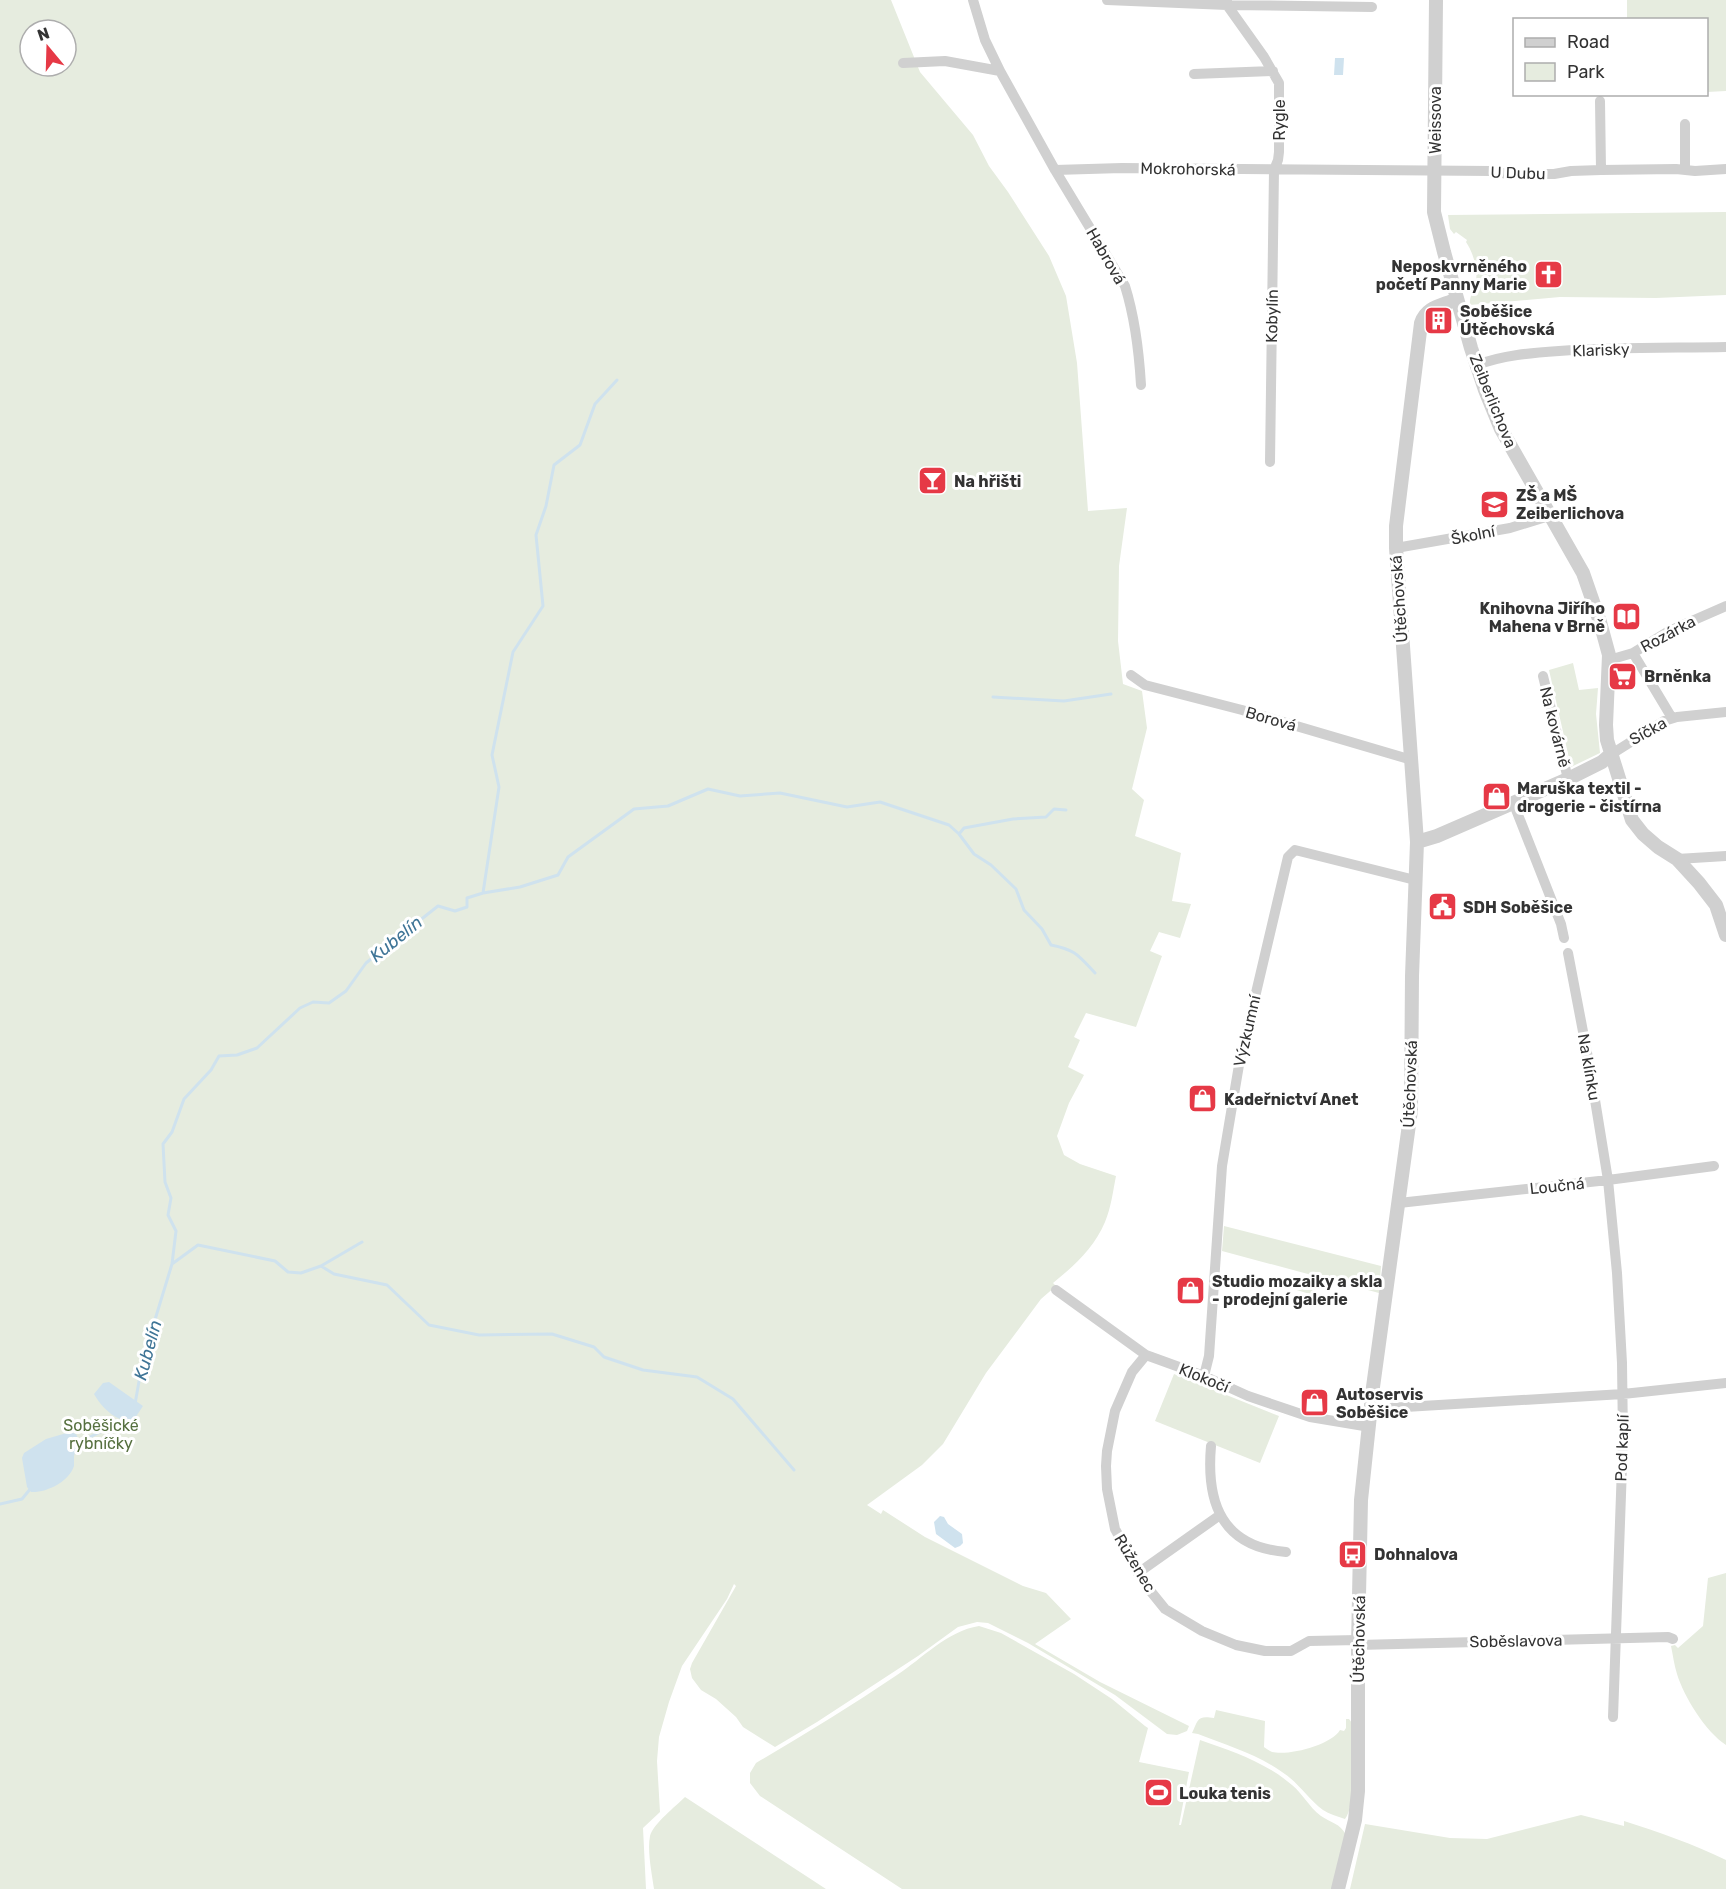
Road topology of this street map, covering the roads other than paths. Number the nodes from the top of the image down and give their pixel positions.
1 (973, 0) edge
2 (1107, 0) edge
3 (1436, 0) edge
4 (1227, 2) edge
5 (1372, 7) dead end
6 (903, 63) dead end
7 (1000, 70) junction
8 (1273, 71) junction
9 (1194, 74) dead end
10 (1600, 101) dead end
11 (1685, 124) dead end
12 (1726, 169) edge
13 (1055, 170) junction
14 (1274, 170) junction
15 (1601, 170) junction
16 (1685, 171) junction
17 (1435, 172) junction
18 (1441, 239) joint
19 (1457, 299) junction
20 (1726, 347) edge
21 (1477, 365) junction
22 (1141, 385) dead end
23 (1270, 462) dead end
24 (1549, 516) junction
25 (1396, 548) junction
26 (1726, 606) edge
27 (1633, 653) junction
28 (1609, 660) junction
29 (1131, 675) dead end
30 (1543, 676) dead end
31 (1726, 712) edge
32 (1672, 718) junction
33 (1610, 755) junction
34 (1412, 760) junction
35 (1568, 779) junction
36 (1513, 802) junction
37 (1417, 842) junction
38 (1726, 856) edge
39 (1677, 859) junction
40 (1415, 880) junction
41 (1726, 935) edge
42 (1564, 938) dead end
43 (1568, 953) dead end
44 (1714, 1166) dead end
45 (1608, 1180) junction
46 (1399, 1203) junction
47 (1056, 1290) dead end
48 (1146, 1355) junction
49 (1204, 1376) junction
50 (1726, 1383) edge
51 (1623, 1394) junction
52 (1372, 1409) junction
53 (1370, 1427) junction
54 (1211, 1446) dead end
55 (1220, 1515) junction
56 (1286, 1552) dead end
57 (1138, 1574) junction
58 (1615, 1639) junction
59 (1673, 1639) dead end
60 (1358, 1642) junction
61 (1612, 1717) dead end
62 (1338, 1889) edge

1 - 7 street
2 - 4 street
3 - 17 street, Weissova
4 - 5 street
4 - 8 street, Rygle
6 - 7 street
7 - 13 street
8 - 9 street
8 - 14 street, Rygle
10 - 15 street
11 - 16 street
12 - 16 street, U Dubu
13 - 14 street, Mokrohorská
13 - 22 street, Habrová
14 - 17 street, Mokrohorská
14 - 23 street, Kobylín
15 - 16 street, U Dubu
15 - 17 street, U Dubu
17 - 18 street, Weissova
18 - 19 street, Zeiberlichova
19 - 21 street, Zeiberlichova
19 - 25 street, Útěchovská
20 - 21 street, Klarisky
21 - 24 street, Zeiberlichova
24 - 25 street, Školní
24 - 28 street, Zeiberlichova
25 - 34 street, Útěchovská
26 - 27 street, Rozárka
27 - 28 street, Rozárka
27 - 32 street
28 - 33 street, Zeiberlichova
29 - 34 street, Borová
30 - 35 street, Na kovárně
31 - 32 street, Síčka
32 - 33 street, Síčka
33 - 35 street, Na kovárně
33 - 39 street, Zeiberlichova
34 - 37 street, Útěchovská
35 - 36 street, Na kovárně
36 - 37 street, Na kovárně
36 - 42 street
37 - 40 street, Útěchovská
38 - 39 street
39 - 41 street, Zeiberlichova
40 - 46 street, Útěchovská
40 - 49 street, Výzkumní
43 - 45 street, Na klínku
44 - 45 street, Loučná
45 - 46 street, Loučná
45 - 51 street, Pod kaplí
46 - 52 street, Útěchovská
47 - 48 street, Klokočí
48 - 49 street, Klokočí
48 - 57 street, Růženec
49 - 53 street, Klokočí
50 - 51 street
51 - 52 street
51 - 58 street, Pod kaplí
52 - 53 street, Útěchovská
53 - 60 street, Útěchovská
54 - 55 street
55 - 56 street
55 - 57 street
57 - 60 street, Růženec
58 - 59 street, Soběslavova
58 - 60 street, Soběslavova
58 - 61 street, Pod kaplí
60 - 62 street, Útěchovská

